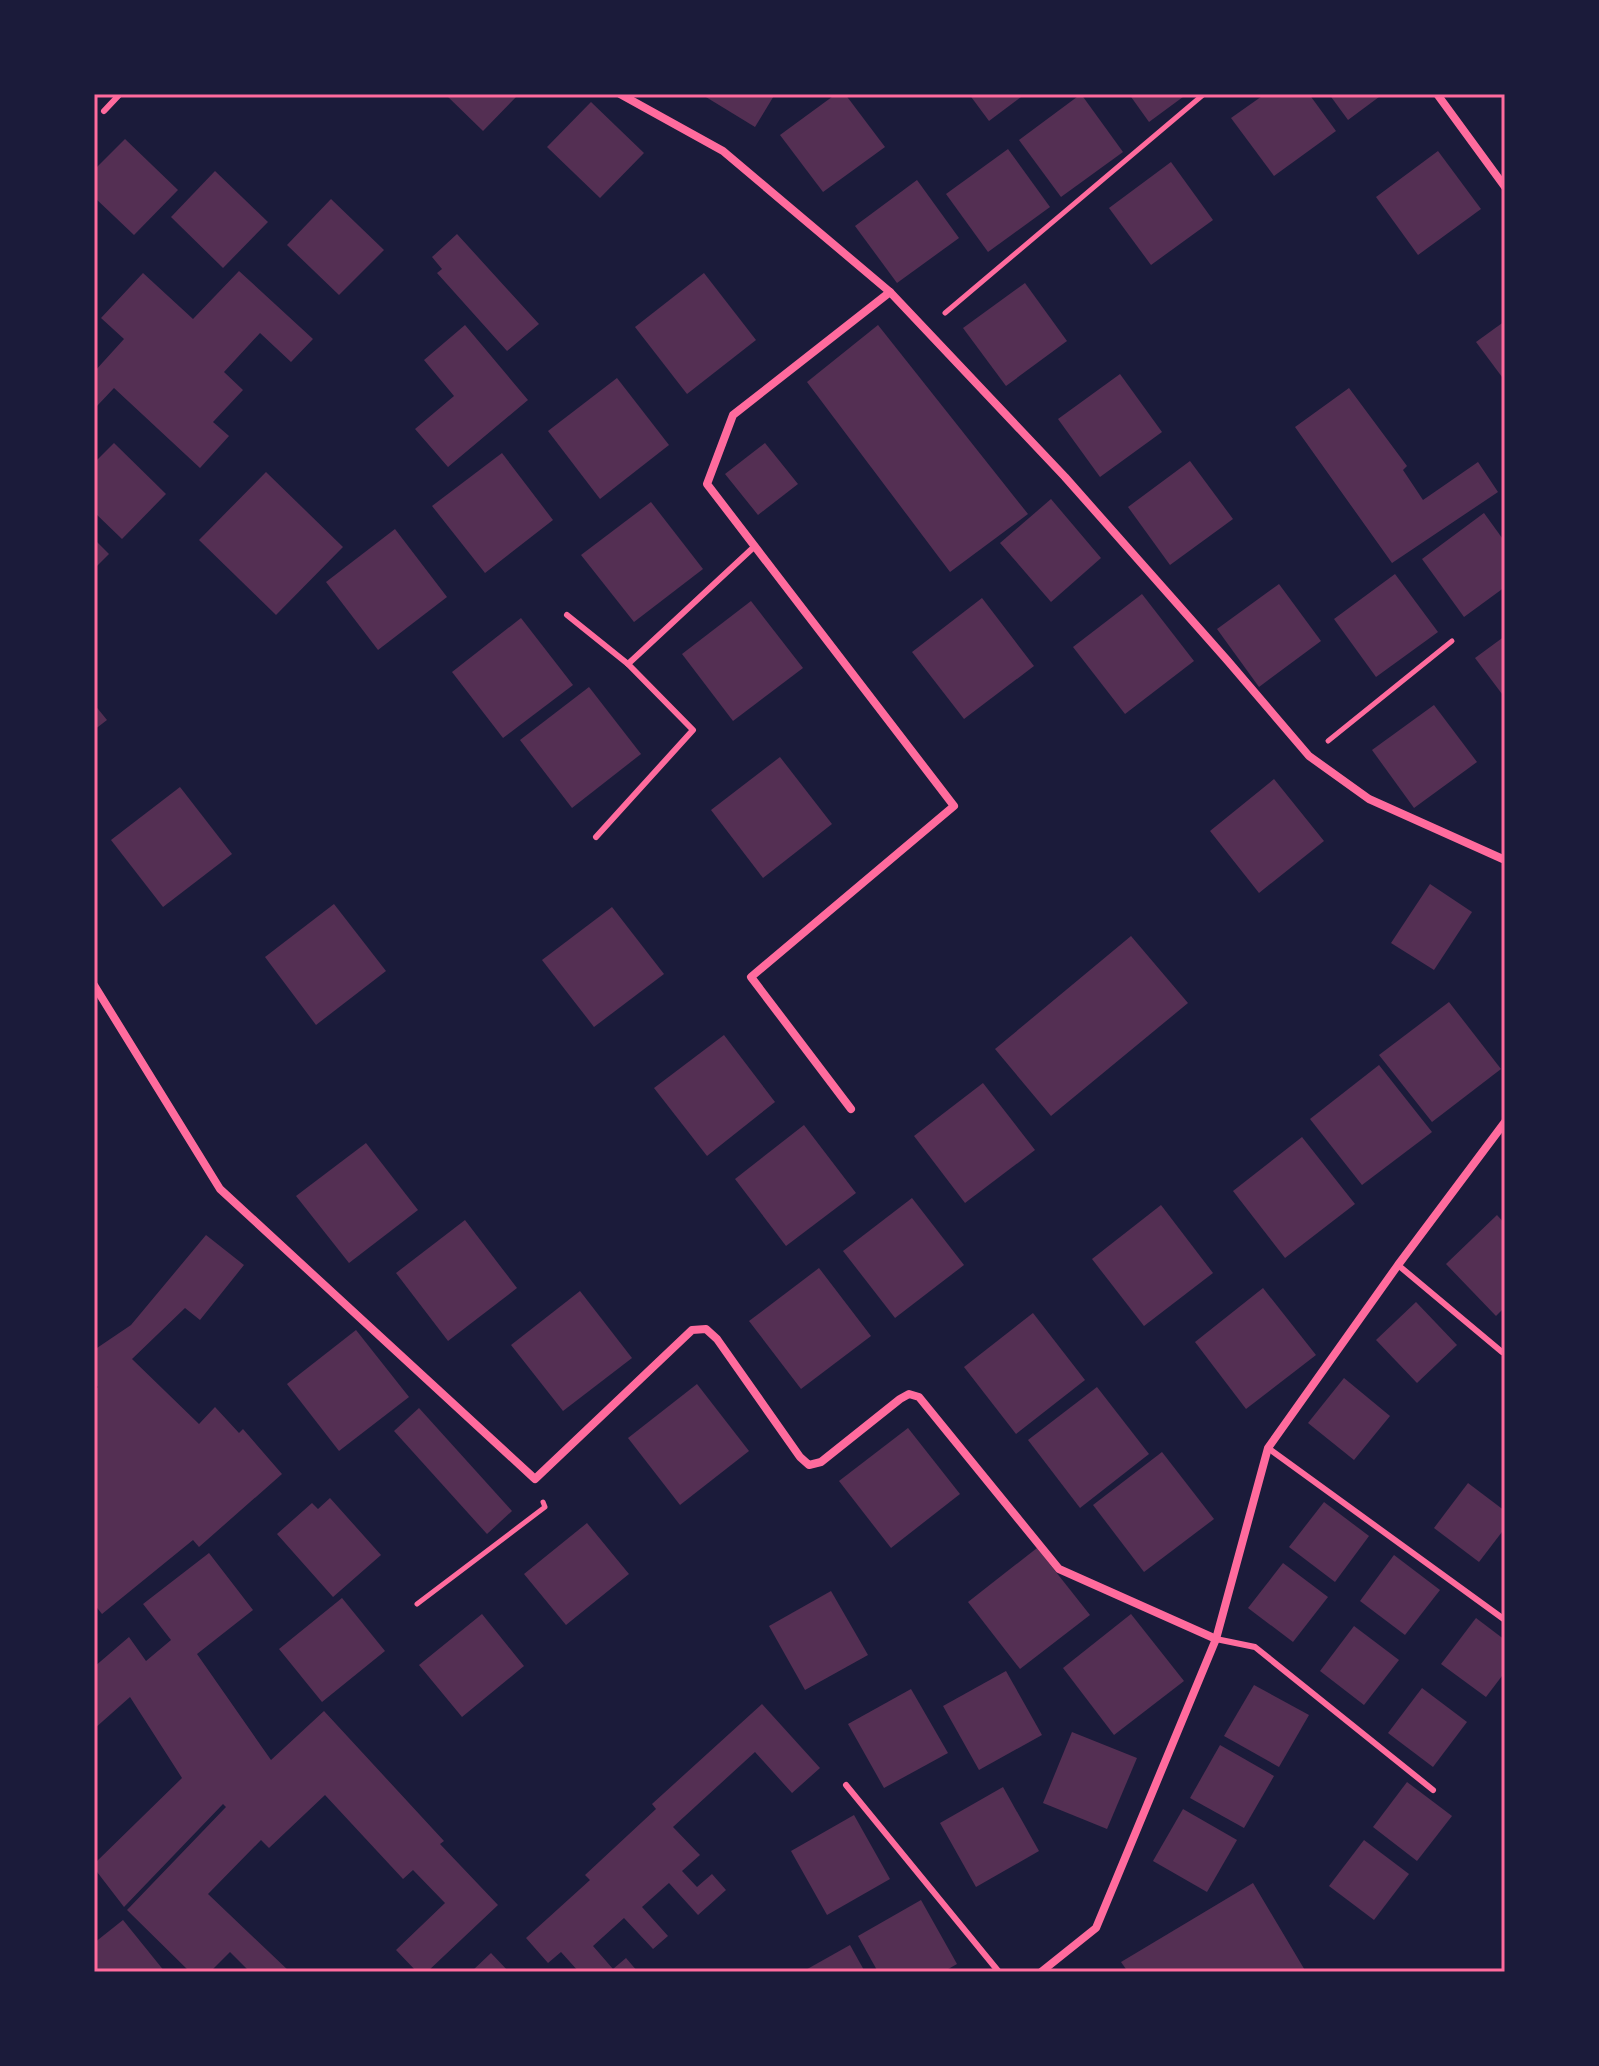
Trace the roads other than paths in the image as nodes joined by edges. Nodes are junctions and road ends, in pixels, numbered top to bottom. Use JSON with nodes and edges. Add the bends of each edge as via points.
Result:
{"nodes":[{"id":1,"x":120,"y":94,"type":"edge"},
{"id":2,"x":620,"y":94,"type":"edge"},
{"id":3,"x":1437,"y":94,"type":"edge"},
{"id":4,"x":104,"y":111,"type":"dead end"},
{"id":5,"x":1505,"y":187,"type":"edge"},
{"id":6,"x":890,"y":292,"type":"junction"},
{"id":7,"x":755,"y":546,"type":"junction"},
{"id":8,"x":567,"y":615,"type":"dead end"},
{"id":9,"x":628,"y":664,"type":"junction"},
{"id":10,"x":596,"y":837,"type":"dead end"},
{"id":11,"x":1505,"y":860,"type":"edge"},
{"id":12,"x":94,"y":985,"type":"edge"},
{"id":13,"x":851,"y":1109,"type":"dead end"},
{"id":14,"x":1505,"y":1122,"type":"edge"},
{"id":15,"x":1398,"y":1265,"type":"junction"},
{"id":16,"x":1502,"y":1352,"type":"dead end"},
{"id":17,"x":1268,"y":1448,"type":"junction"},
{"id":18,"x":1505,"y":1620,"type":"edge"},
{"id":19,"x":1216,"y":1639,"type":"junction"},
{"id":20,"x":846,"y":1785,"type":"dead end"},
{"id":21,"x":1433,"y":1790,"type":"dead end"},
{"id":22,"x":999,"y":1972,"type":"edge"},
{"id":23,"x":1041,"y":1972,"type":"edge"}],
"edges":[{"from":1,"to":4,"type":"lane"},
{"from":2,"to":6,"type":"street","via":[[723,151]]},
{"from":3,"to":5,"type":"street"},
{"from":6,"to":7,"type":"street","via":[[733,415],[707,484]]},
{"from":6,"to":11,"type":"street","via":[[1065,477],[1309,756],[1369,799]]},
{"from":7,"to":9,"type":"lane"},
{"from":7,"to":13,"type":"street","via":[[954,806],[751,977]]},
{"from":8,"to":9,"type":"lane"},
{"from":9,"to":10,"type":"lane","via":[[693,730]]},
{"from":12,"to":19,"type":"street","via":[[220,1189],[535,1479],[692,1330],[706,1329],[809,1465],[821,1462],[900,1399],[909,1394],[919,1397],[1059,1569]]},
{"from":14,"to":15,"type":"street"},
{"from":15,"to":16,"type":"lane"},
{"from":15,"to":17,"type":"street"},
{"from":17,"to":18,"type":"lane"},
{"from":17,"to":19,"type":"street"},
{"from":19,"to":21,"type":"lane","via":[[1255,1647]]},
{"from":19,"to":23,"type":"street","via":[[1096,1928]]},
{"from":20,"to":22,"type":"lane"}]}
